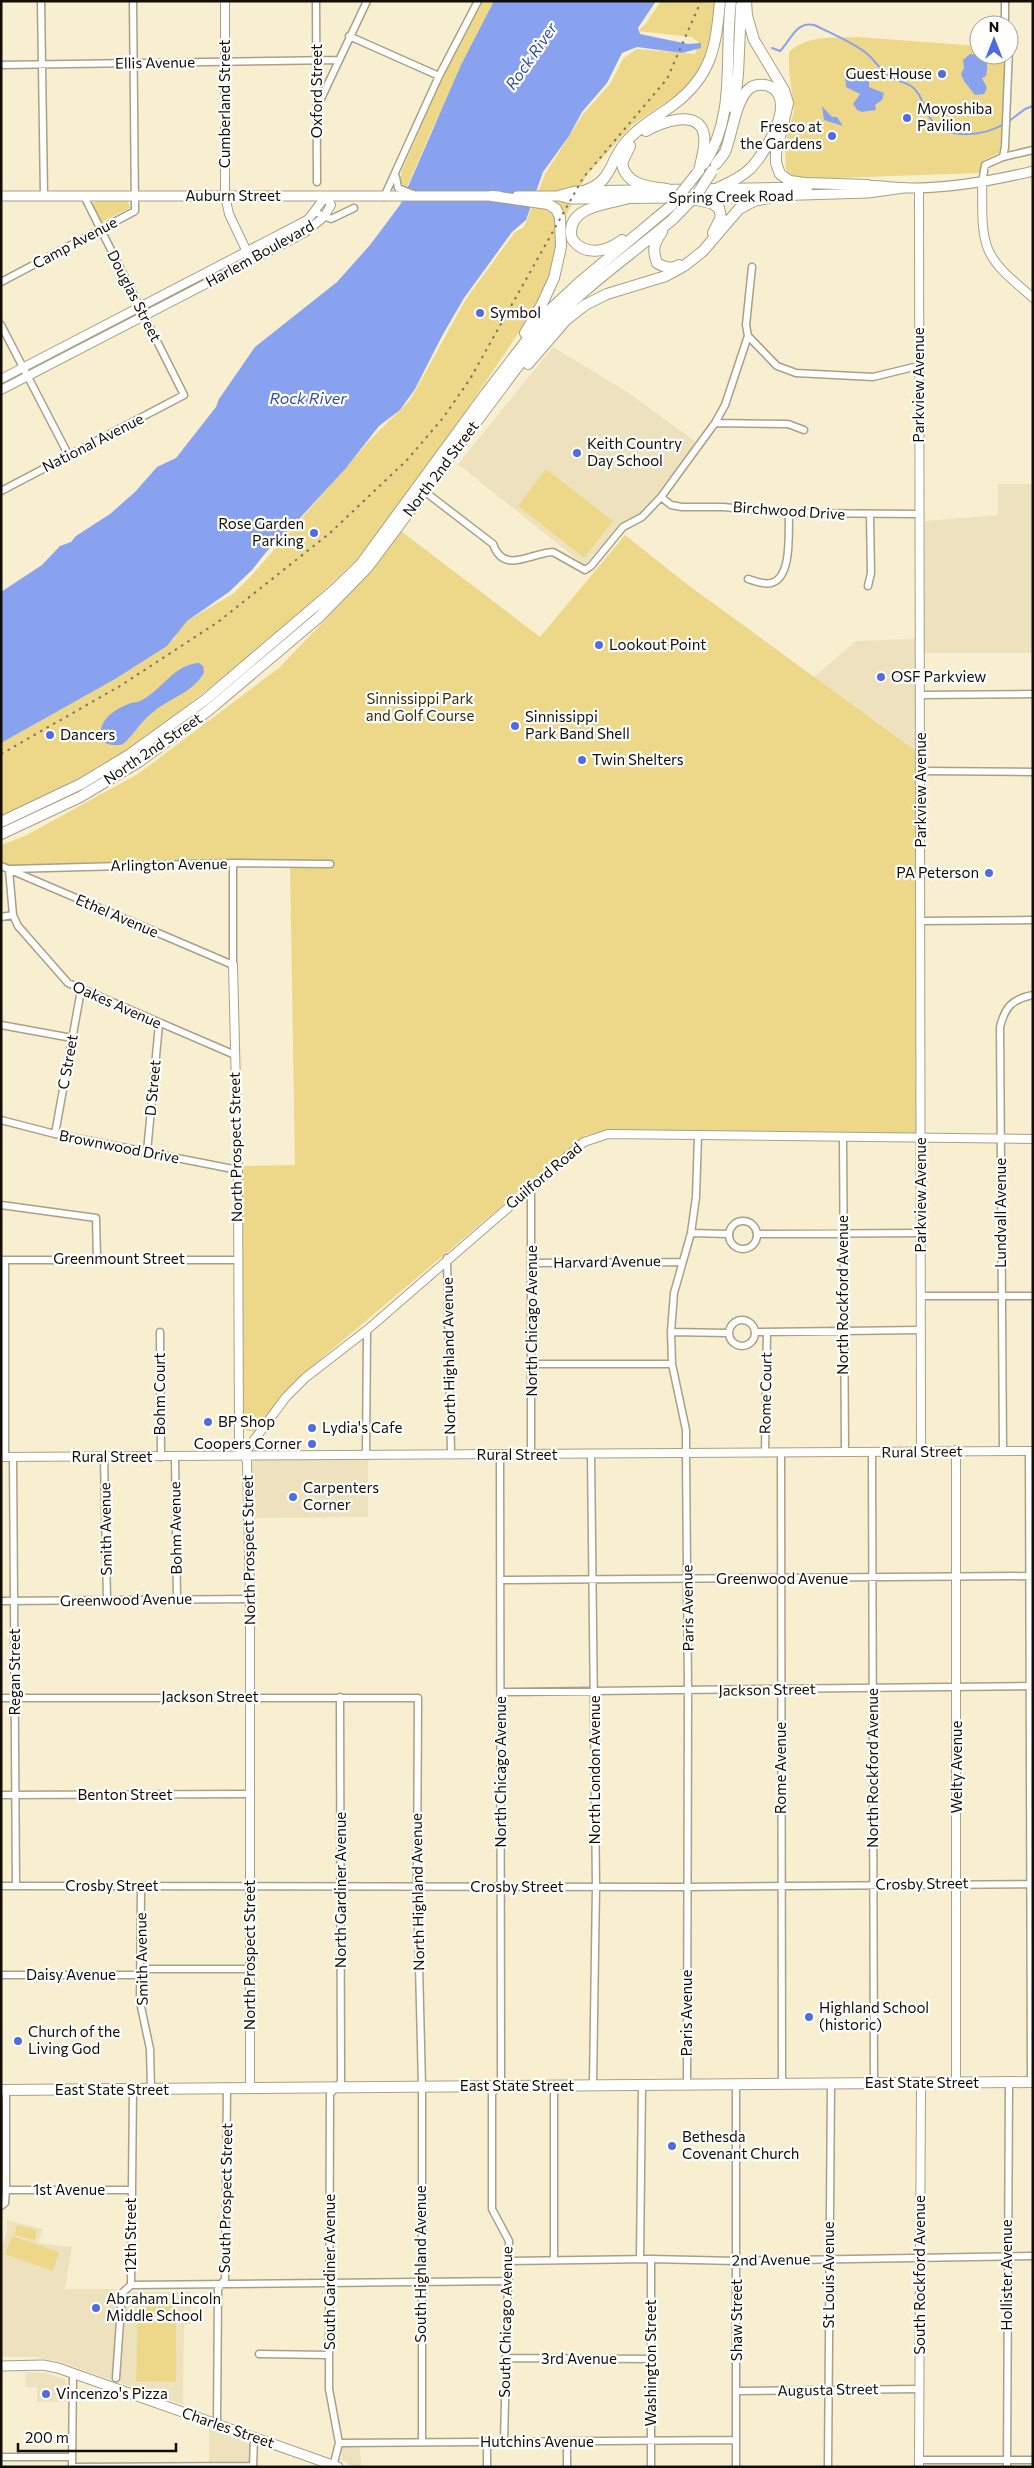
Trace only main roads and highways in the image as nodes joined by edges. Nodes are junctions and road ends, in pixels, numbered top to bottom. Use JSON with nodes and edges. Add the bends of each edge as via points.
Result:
{"nodes":[{"id":1,"x":720,"y":1,"type":"edge"},
{"id":2,"x":731,"y":1,"type":"edge"},
{"id":3,"x":741,"y":1,"type":"edge"},
{"id":4,"x":746,"y":1,"type":"edge"},
{"id":5,"x":714,"y":168,"type":"junction"},
{"id":6,"x":1033,"y":170,"type":"edge"},
{"id":7,"x":698,"y":172,"type":"junction"},
{"id":8,"x":868,"y":185,"type":"junction"},
{"id":9,"x":718,"y":188,"type":"junction"},
{"id":10,"x":904,"y":188,"type":"junction"},
{"id":11,"x":667,"y":189,"type":"junction"},
{"id":12,"x":584,"y":191,"type":"junction"},
{"id":13,"x":1,"y":196,"type":"edge"},
{"id":14,"x":465,"y":196,"type":"joint"},
{"id":15,"x":492,"y":196,"type":"junction"},
{"id":16,"x":559,"y":196,"type":"junction"},
{"id":17,"x":773,"y":197,"type":"junction"},
{"id":18,"x":687,"y":198,"type":"junction"},
{"id":19,"x":626,"y":199,"type":"junction"},
{"id":20,"x":654,"y":220,"type":"junction"},
{"id":21,"x":670,"y":222,"type":"junction"},
{"id":22,"x":500,"y":374,"type":"junction"},
{"id":23,"x":434,"y":478,"type":"junction"},
{"id":24,"x":1,"y":822,"type":"edge"},
{"id":25,"x":1,"y":834,"type":"edge"},
{"id":26,"x":1032,"y":2082,"type":"edge"},
{"id":27,"x":3,"y":2090,"type":"edge"},
{"id":28,"x":1,"y":2366,"type":"edge"},
{"id":29,"x":335,"y":2466,"type":"edge"}],
"edges":[{"from":1,"to":12,"type":"main road","via":[[717,38],[702,76],[691,90],[635,133],[598,186]]},
{"from":2,"to":7,"type":"main road","name":"North 2nd Street","via":[[726,101],[714,142]]},
{"from":3,"to":5,"type":"main road","name":"North 2nd Street","via":[[735,104]]},
{"from":4,"to":8,"type":"main road","via":[[754,40],[784,90],[788,104],[776,153],[780,174],[790,181],[805,183]]},
{"from":5,"to":9,"type":"main road","via":[[725,153],[743,96],[759,84],[775,90],[781,98],[782,109],[764,152],[750,169]]},
{"from":5,"to":21,"type":"main road","name":"North 2nd Street","bridge":true,"via":[[698,193]]},
{"from":6,"to":10,"type":"main road","name":"Spring Creek Road","via":[[982,183]]},
{"from":7,"to":11,"type":"main road","via":[[704,136],[699,125],[693,121],[677,120],[650,129],[629,146],[622,163],[623,170],[636,183]]},
{"from":7,"to":20,"type":"main road","name":"North 2nd Street","bridge":true,"via":[[671,206]]},
{"from":8,"to":9,"type":"main road","name":"Spring Creek Road"},
{"from":8,"to":10,"type":"main road","name":"Spring Creek Road"},
{"from":9,"to":11,"type":"main road","name":"Spring Creek Road"},
{"from":10,"to":17,"type":"main road","name":"Spring Creek Road","via":[[868,194]]},
{"from":11,"to":12,"type":"main road","name":"Spring Creek Road"},
{"from":12,"to":16,"type":"main road","name":"Spring Creek Road"},
{"from":13,"to":14,"type":"main road","name":"Auburn Street"},
{"from":14,"to":15,"type":"main road","name":"Spring Creek Road"},
{"from":15,"to":16,"type":"main road","name":"Spring Creek Road"},
{"from":15,"to":22,"type":"main road","via":[[548,204],[560,217],[562,247],[554,278],[542,304]]},
{"from":16,"to":19,"type":"main road","name":"Spring Creek Road"},
{"from":17,"to":18,"type":"main road","name":"Spring Creek Road"},
{"from":17,"to":23,"type":"main road","via":[[754,201],[739,209],[703,251],[684,266],[666,276],[607,294],[566,320]]},
{"from":18,"to":19,"type":"main road","name":"Spring Creek Road"},
{"from":18,"to":21,"type":"main road","via":[[719,208],[718,228],[676,267],[666,268],[654,257],[655,241]]},
{"from":19,"to":20,"type":"main road","via":[[578,214],[570,233],[575,243],[596,252]]},
{"from":20,"to":22,"type":"main road","name":"North 2nd Street","via":[[564,296]]},
{"from":21,"to":23,"type":"main road","name":"North 2nd Street","via":[[562,311]]},
{"from":22,"to":24,"type":"main road","name":"North 2nd Street","via":[[361,564],[333,591],[205,700],[129,755],[81,784]]},
{"from":23,"to":25,"type":"main road","name":"North 2nd Street","via":[[367,568],[318,618],[209,710],[106,782]]},
{"from":26,"to":27,"type":"main road","name":"East State Street"},
{"from":28,"to":29,"type":"main road","name":"Charles Street","via":[[43,2366],[73,2374]]}]}
